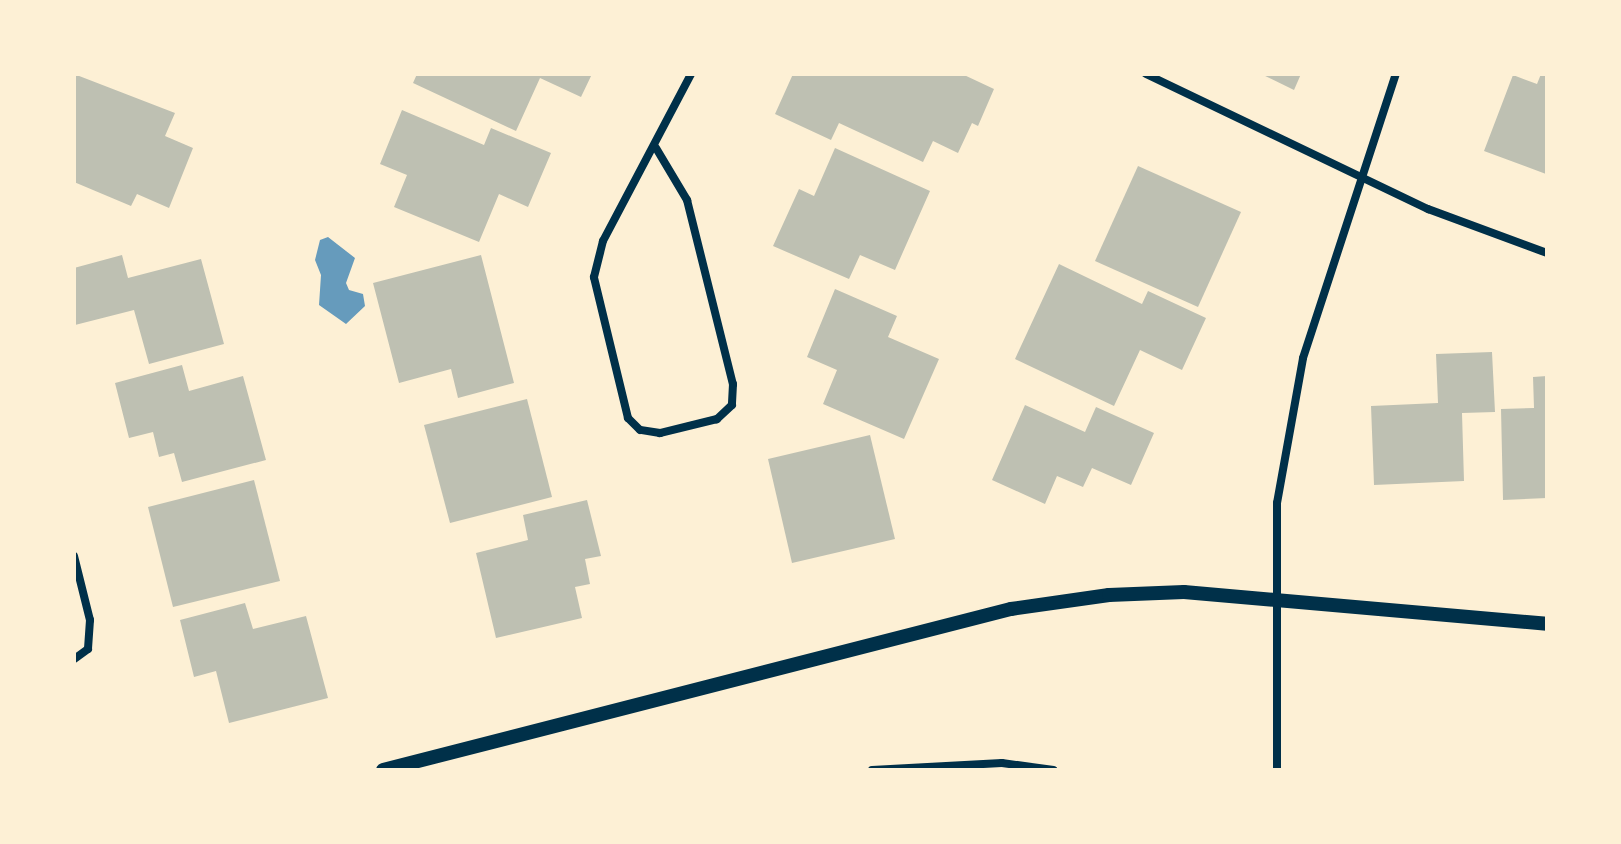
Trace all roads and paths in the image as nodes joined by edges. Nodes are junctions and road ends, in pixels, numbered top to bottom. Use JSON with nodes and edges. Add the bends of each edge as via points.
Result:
{"nodes":[{"id":1,"x":691,"y":74,"type":"edge"},
{"id":2,"x":1146,"y":74,"type":"edge"},
{"id":3,"x":1396,"y":74,"type":"edge"},
{"id":4,"x":656,"y":148,"type":"junction"},
{"id":5,"x":1361,"y":177,"type":"junction"},
{"id":6,"x":1547,"y":253,"type":"edge"},
{"id":7,"x":74,"y":556,"type":"edge"},
{"id":8,"x":1274,"y":603,"type":"junction"},
{"id":9,"x":1547,"y":624,"type":"edge"},
{"id":10,"x":74,"y":659,"type":"edge"},
{"id":11,"x":383,"y":770,"type":"edge"},
{"id":12,"x":872,"y":770,"type":"edge"},
{"id":13,"x":1054,"y":770,"type":"edge"},
{"id":14,"x":1277,"y":770,"type":"edge"}],
"edges":[{"from":1,"to":4,"type":"street"},
{"from":2,"to":5,"type":"street"},
{"from":3,"to":5,"type":"street"},
{"from":4,"to":4,"type":"street","via":[[687,200],[733,384],[732,405],[717,419],[660,433],[640,430],[628,418],[594,277],[603,241]]},
{"from":5,"to":6,"type":"street","via":[[1428,209]]},
{"from":5,"to":8,"type":"street","via":[[1303,358],[1277,503]]},
{"from":7,"to":10,"type":"street","via":[[90,620],[88,649]]},
{"from":8,"to":9,"type":"street"},
{"from":8,"to":11,"type":"street","via":[[1184,592],[1109,595],[1011,609]]},
{"from":8,"to":14,"type":"street","via":[[1280,697]]},
{"from":12,"to":13,"type":"street","via":[[1002,763]]}]}
